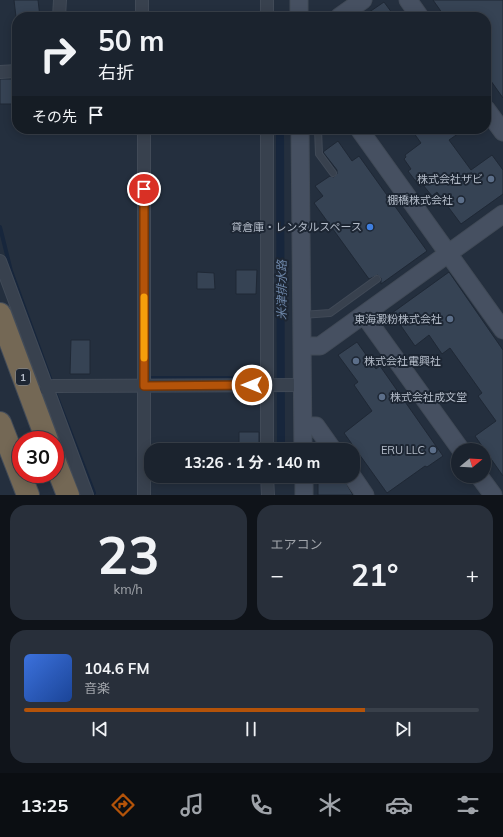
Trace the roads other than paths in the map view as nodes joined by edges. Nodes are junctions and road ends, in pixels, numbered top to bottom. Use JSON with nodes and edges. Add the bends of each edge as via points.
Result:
{"nodes":[{"id":1,"x":60,"y":0,"type":"edge"},
{"id":2,"x":142,"y":0,"type":"edge"},
{"id":3,"x":267,"y":0,"type":"edge"},
{"id":4,"x":300,"y":0,"type":"edge"},
{"id":5,"x":363,"y":0,"type":"edge"},
{"id":6,"x":408,"y":0,"type":"edge"},
{"id":7,"x":59,"y":12,"type":"edge"},
{"id":8,"x":142,"y":12,"type":"edge"},
{"id":9,"x":267,"y":12,"type":"edge"},
{"id":10,"x":300,"y":12,"type":"edge"},
{"id":11,"x":346,"y":12,"type":"edge"},
{"id":12,"x":416,"y":12,"type":"edge"},
{"id":13,"x":12,"y":71,"type":"edge"},
{"id":14,"x":0,"y":72,"type":"edge"},
{"id":15,"x":491,"y":116,"type":"edge"},
{"id":16,"x":503,"y":132,"type":"edge"},
{"id":17,"x":144,"y":134,"type":"edge"},
{"id":18,"x":267,"y":134,"type":"edge"},
{"id":19,"x":300,"y":134,"type":"edge"},
{"id":20,"x":318,"y":134,"type":"edge"},
{"id":21,"x":363,"y":134,"type":"edge"},
{"id":22,"x":333,"y":174,"type":"dead end"},
{"id":23,"x":503,"y":214,"type":"edge"},
{"id":24,"x":448,"y":254,"type":"junction"},
{"id":25,"x":0,"y":261,"type":"edge"},
{"id":26,"x":377,"y":279,"type":"dead end"},
{"id":27,"x":0,"y":314,"type":"edge"},
{"id":28,"x":302,"y":315,"type":"junction"},
{"id":29,"x":364,"y":315,"type":"junction"},
{"id":30,"x":503,"y":330,"type":"edge"},
{"id":31,"x":302,"y":346,"type":"junction"},
{"id":32,"x":270,"y":385,"type":"junction"},
{"id":33,"x":296,"y":385,"type":"junction"},
{"id":34,"x":144,"y":386,"type":"junction"},
{"id":35,"x":46,"y":389,"type":"junction"},
{"id":36,"x":0,"y":423,"type":"edge"},
{"id":37,"x":303,"y":426,"type":"junction"},
{"id":38,"x":44,"y":431,"type":"edge"},
{"id":39,"x":267,"y":443,"type":"edge"},
{"id":40,"x":303,"y":443,"type":"edge"},
{"id":41,"x":328,"y":443,"type":"edge"},
{"id":42,"x":456,"y":443,"type":"edge"},
{"id":43,"x":56,"y":483,"type":"edge"},
{"id":44,"x":63,"y":483,"type":"edge"},
{"id":45,"x":268,"y":483,"type":"edge"},
{"id":46,"x":304,"y":483,"type":"edge"},
{"id":47,"x":357,"y":483,"type":"edge"},
{"id":48,"x":485,"y":483,"type":"edge"},
{"id":49,"x":28,"y":495,"type":"edge"},
{"id":50,"x":59,"y":495,"type":"edge"},
{"id":51,"x":68,"y":495,"type":"edge"},
{"id":52,"x":87,"y":495,"type":"edge"},
{"id":53,"x":144,"y":495,"type":"edge"},
{"id":54,"x":268,"y":495,"type":"edge"},
{"id":55,"x":304,"y":495,"type":"edge"},
{"id":56,"x":366,"y":495,"type":"edge"},
{"id":57,"x":493,"y":495,"type":"edge"}],
"edges":[{"from":1,"to":7,"type":"street"},
{"from":2,"to":8,"type":"street"},
{"from":3,"to":9,"type":"street"},
{"from":4,"to":10,"type":"street"},
{"from":5,"to":11,"type":"street"},
{"from":6,"to":12,"type":"street"},
{"from":13,"to":14,"type":"street"},
{"from":15,"to":16,"type":"street"},
{"from":17,"to":34,"type":"street"},
{"from":18,"to":32,"type":"street"},
{"from":19,"to":28,"type":"street"},
{"from":20,"to":22,"type":"lane","via":[[319,154]]},
{"from":21,"to":24,"type":"street"},
{"from":23,"to":24,"type":"street"},
{"from":24,"to":29,"type":"street"},
{"from":24,"to":30,"type":"street"},
{"from":25,"to":35,"type":"street"},
{"from":26,"to":28,"type":"lane","via":[[330,312]]},
{"from":27,"to":38,"type":"highway","number":"1"},
{"from":28,"to":31,"type":"street"},
{"from":29,"to":31,"type":"street","via":[[320,346]]},
{"from":29,"to":42,"type":"street"},
{"from":31,"to":33,"type":"street"},
{"from":32,"to":33,"type":"street"},
{"from":32,"to":34,"type":"street"},
{"from":32,"to":39,"type":"street"},
{"from":33,"to":37,"type":"street"},
{"from":34,"to":35,"type":"street","via":[[53,386]]},
{"from":34,"to":53,"type":"street"},
{"from":35,"to":52,"type":"street"},
{"from":36,"to":49,"type":"highway"},
{"from":37,"to":40,"type":"street"},
{"from":37,"to":41,"type":"street","via":[[316,426]]},
{"from":43,"to":50,"type":"highway"},
{"from":44,"to":51,"type":"highway"},
{"from":45,"to":54,"type":"street"},
{"from":46,"to":55,"type":"street"},
{"from":47,"to":56,"type":"street"},
{"from":48,"to":57,"type":"street"}]}
